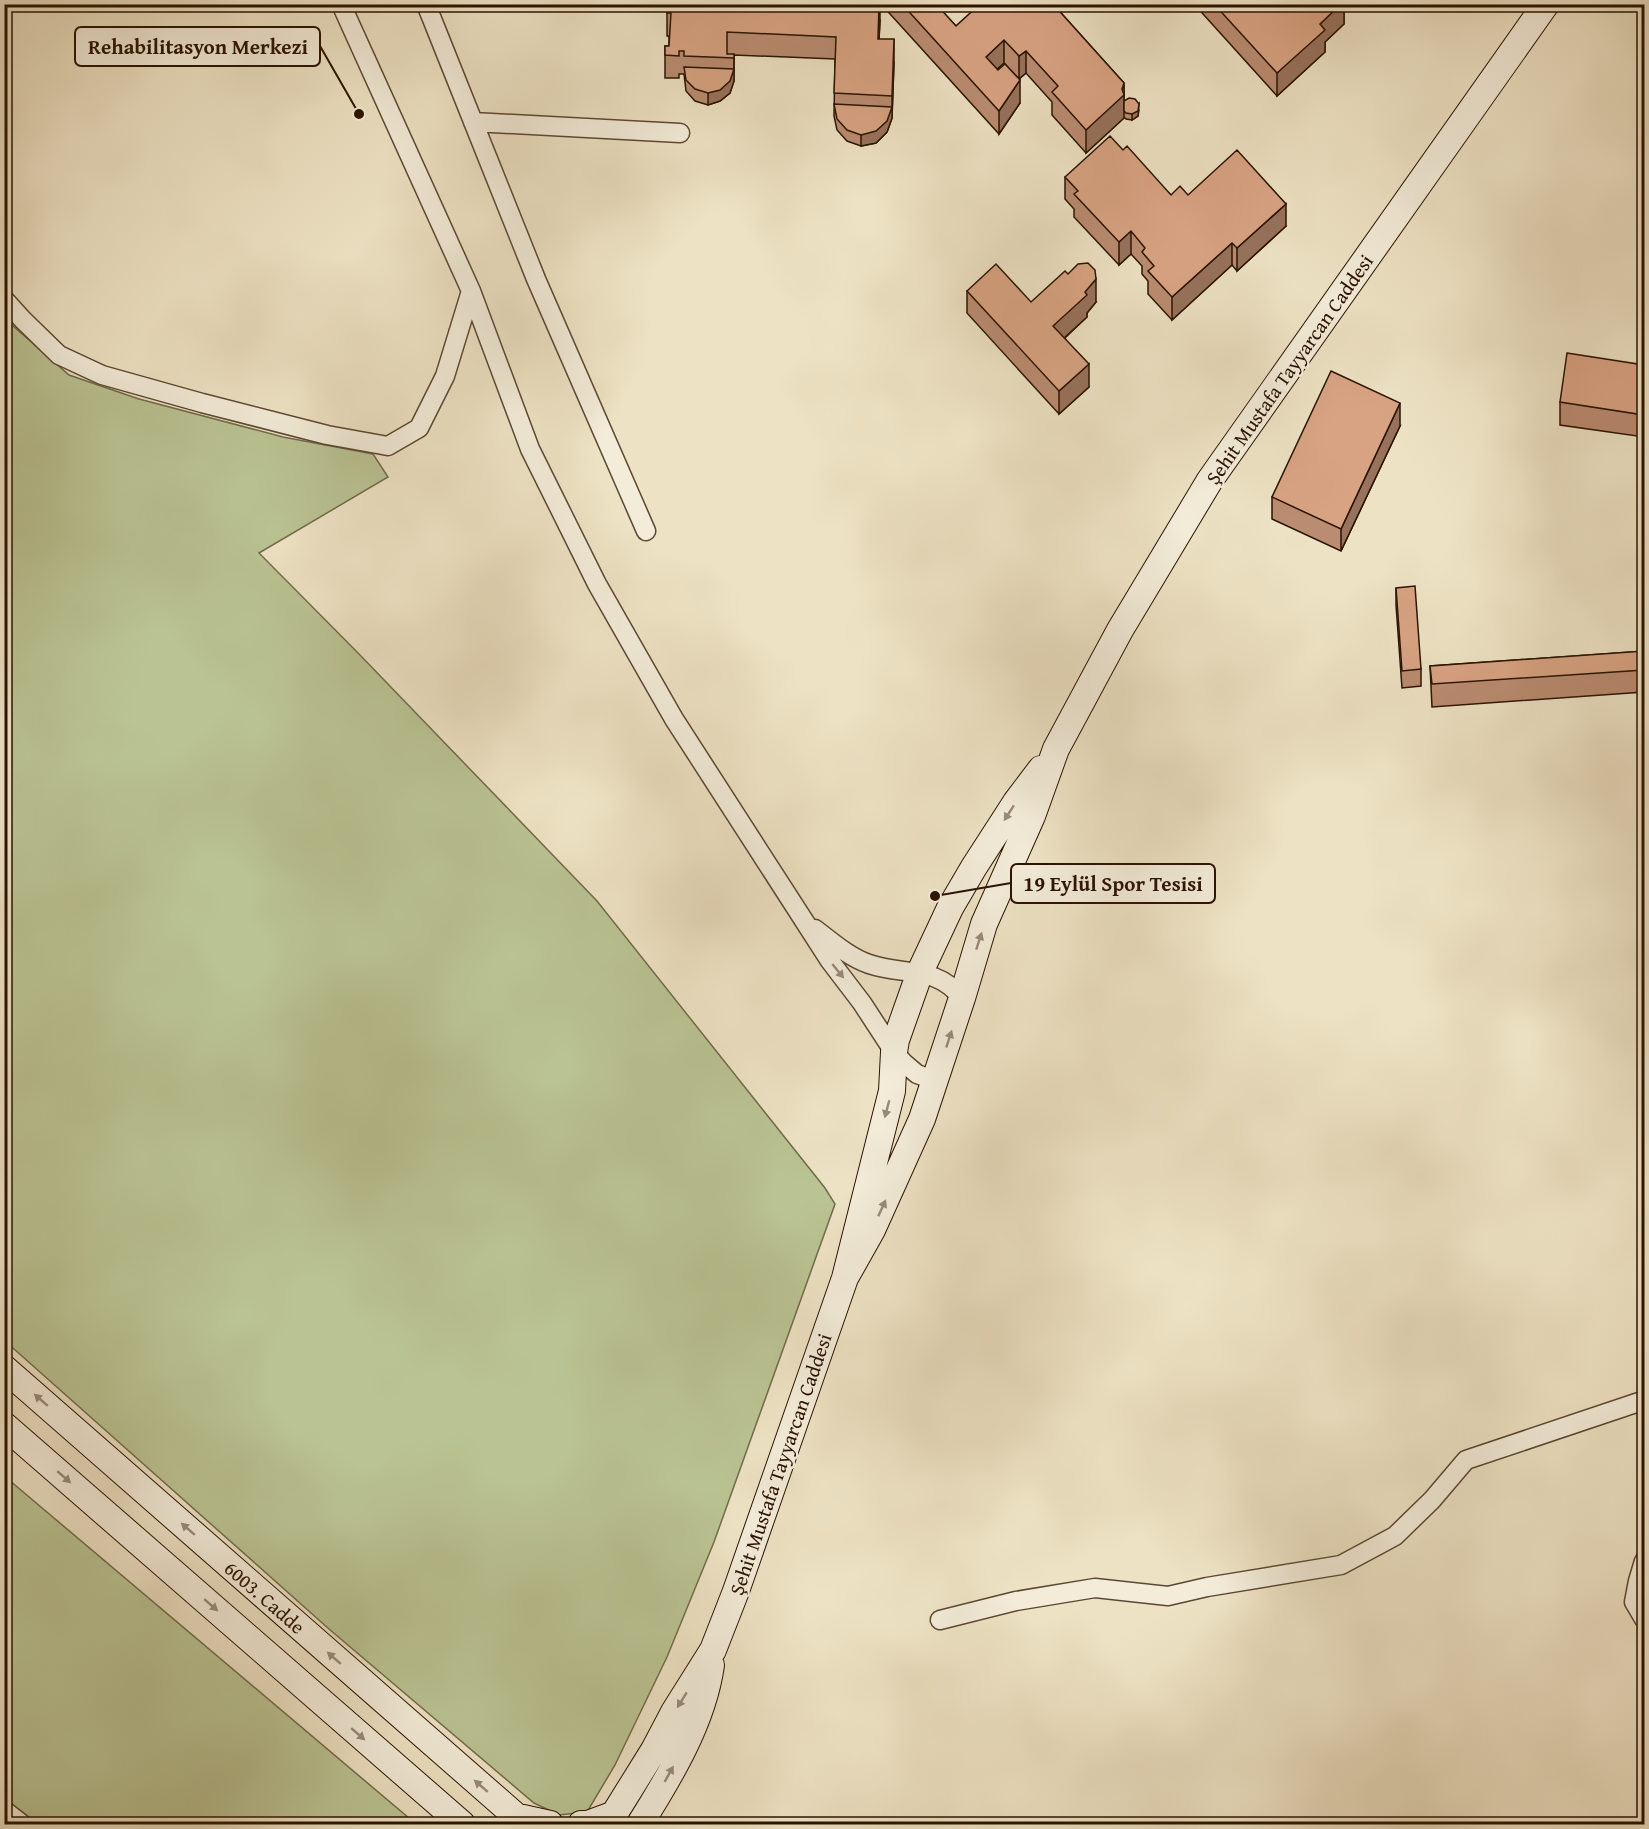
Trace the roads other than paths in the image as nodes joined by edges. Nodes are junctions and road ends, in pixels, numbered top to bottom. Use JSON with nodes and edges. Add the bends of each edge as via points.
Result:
{"nodes":[{"id":1,"x":341,"y":4,"type":"edge"},
{"id":2,"x":426,"y":4,"type":"edge"},
{"id":3,"x":1546,"y":4,"type":"edge"},
{"id":4,"x":473,"y":122,"type":"junction"},
{"id":5,"x":680,"y":133,"type":"dead end"},
{"id":6,"x":471,"y":291,"type":"junction"},
{"id":7,"x":4,"y":299,"type":"edge"},
{"id":8,"x":646,"y":531,"type":"dead end"},
{"id":9,"x":1056,"y":749,"type":"junction"},
{"id":10,"x":806,"y":923,"type":"junction"},
{"id":11,"x":920,"y":972,"type":"junction"},
{"id":12,"x":962,"y":998,"type":"junction"},
{"id":13,"x":894,"y":1052,"type":"junction"},
{"id":14,"x":936,"y":1081,"type":"junction"},
{"id":15,"x":845,"y":1278,"type":"junction"},
{"id":16,"x":4,"y":1368,"type":"edge"},
{"id":17,"x":1644,"y":1406,"type":"edge"},
{"id":18,"x":4,"y":1425,"type":"edge"},
{"id":19,"x":1644,"y":1561,"type":"edge"},
{"id":20,"x":1644,"y":1619,"type":"edge"},
{"id":21,"x":940,"y":1620,"type":"dead end"},
{"id":22,"x":713,"y":1650,"type":"junction"},
{"id":23,"x":4,"y":1810,"type":"edge"},
{"id":24,"x":611,"y":1819,"type":"edge"},
{"id":25,"x":520,"y":1820,"type":"edge"},
{"id":26,"x":22,"y":1824,"type":"edge"},
{"id":27,"x":462,"y":1824,"type":"edge"},
{"id":28,"x":550,"y":1824,"type":"edge"},
{"id":29,"x":581,"y":1824,"type":"edge"},
{"id":30,"x":640,"y":1824,"type":"edge"}],
"edges":[{"from":1,"to":6,"type":"street"},
{"from":2,"to":4,"type":"street"},
{"from":3,"to":9,"type":"main road","name":"Şehit Mustafa Tayyarcan Caddesi","via":[[1210,480],[1120,630]]},
{"from":4,"to":5,"type":"street"},
{"from":4,"to":8,"type":"street","via":[[536,279]]},
{"from":6,"to":7,"type":"street","via":[[445,376],[419,428],[388,446],[327,435],[102,375],[59,356]]},
{"from":6,"to":10,"type":"street","via":[[530,449],[597,584],[674,718]]},
{"from":9,"to":11,"type":"main road","name":"Şehit Mustafa Tayyarcan Caddesi","one_way":true,"via":[[974,867]]},
{"from":12,"to":9,"type":"main road","name":"Şehit Mustafa Tayyarcan Caddesi","one_way":true,"via":[[984,924],[1032,816]]},
{"from":10,"to":11,"type":"street","via":[[867,963]]},
{"from":10,"to":13,"type":"street","one_way":true},
{"from":11,"to":12,"type":"street","via":[[956,989]]},
{"from":11,"to":13,"type":"main road","name":"Şehit Mustafa Tayyarcan Caddesi"},
{"from":14,"to":12,"type":"main road","name":"Şehit Mustafa Tayyarcan Caddesi","one_way":true},
{"from":13,"to":14,"type":"street","via":[[917,1074]]},
{"from":13,"to":15,"type":"main road","name":"Şehit Mustafa Tayyarcan Caddesi","one_way":true,"via":[[892,1091]]},
{"from":15,"to":14,"type":"main road","name":"Şehit Mustafa Tayyarcan Caddesi","one_way":true,"via":[[872,1230]]},
{"from":15,"to":22,"type":"main road","name":"Şehit Mustafa Tayyarcan Caddesi"},
{"from":25,"to":16,"type":"main road","name":"6003. Cadde","one_way":true},
{"from":17,"to":21,"type":"street","via":[[1642,1401],[1466,1460],[1395,1536],[1341,1565],[1168,1596],[1095,1588],[1016,1601]]},
{"from":18,"to":27,"type":"main road","one_way":true},
{"from":19,"to":20,"type":"street","via":[[1634,1602]]},
{"from":22,"to":24,"type":"main road","name":"Şehit Mustafa Tayyarcan Caddesi","one_way":true},
{"from":30,"to":22,"type":"main road","name":"Şehit Mustafa Tayyarcan Caddesi","one_way":true,"via":[[692,1730],[709,1682]]},
{"from":23,"to":26,"type":"street"},
{"from":24,"to":29,"type":"main road"},
{"from":25,"to":28,"type":"main road"}]}
